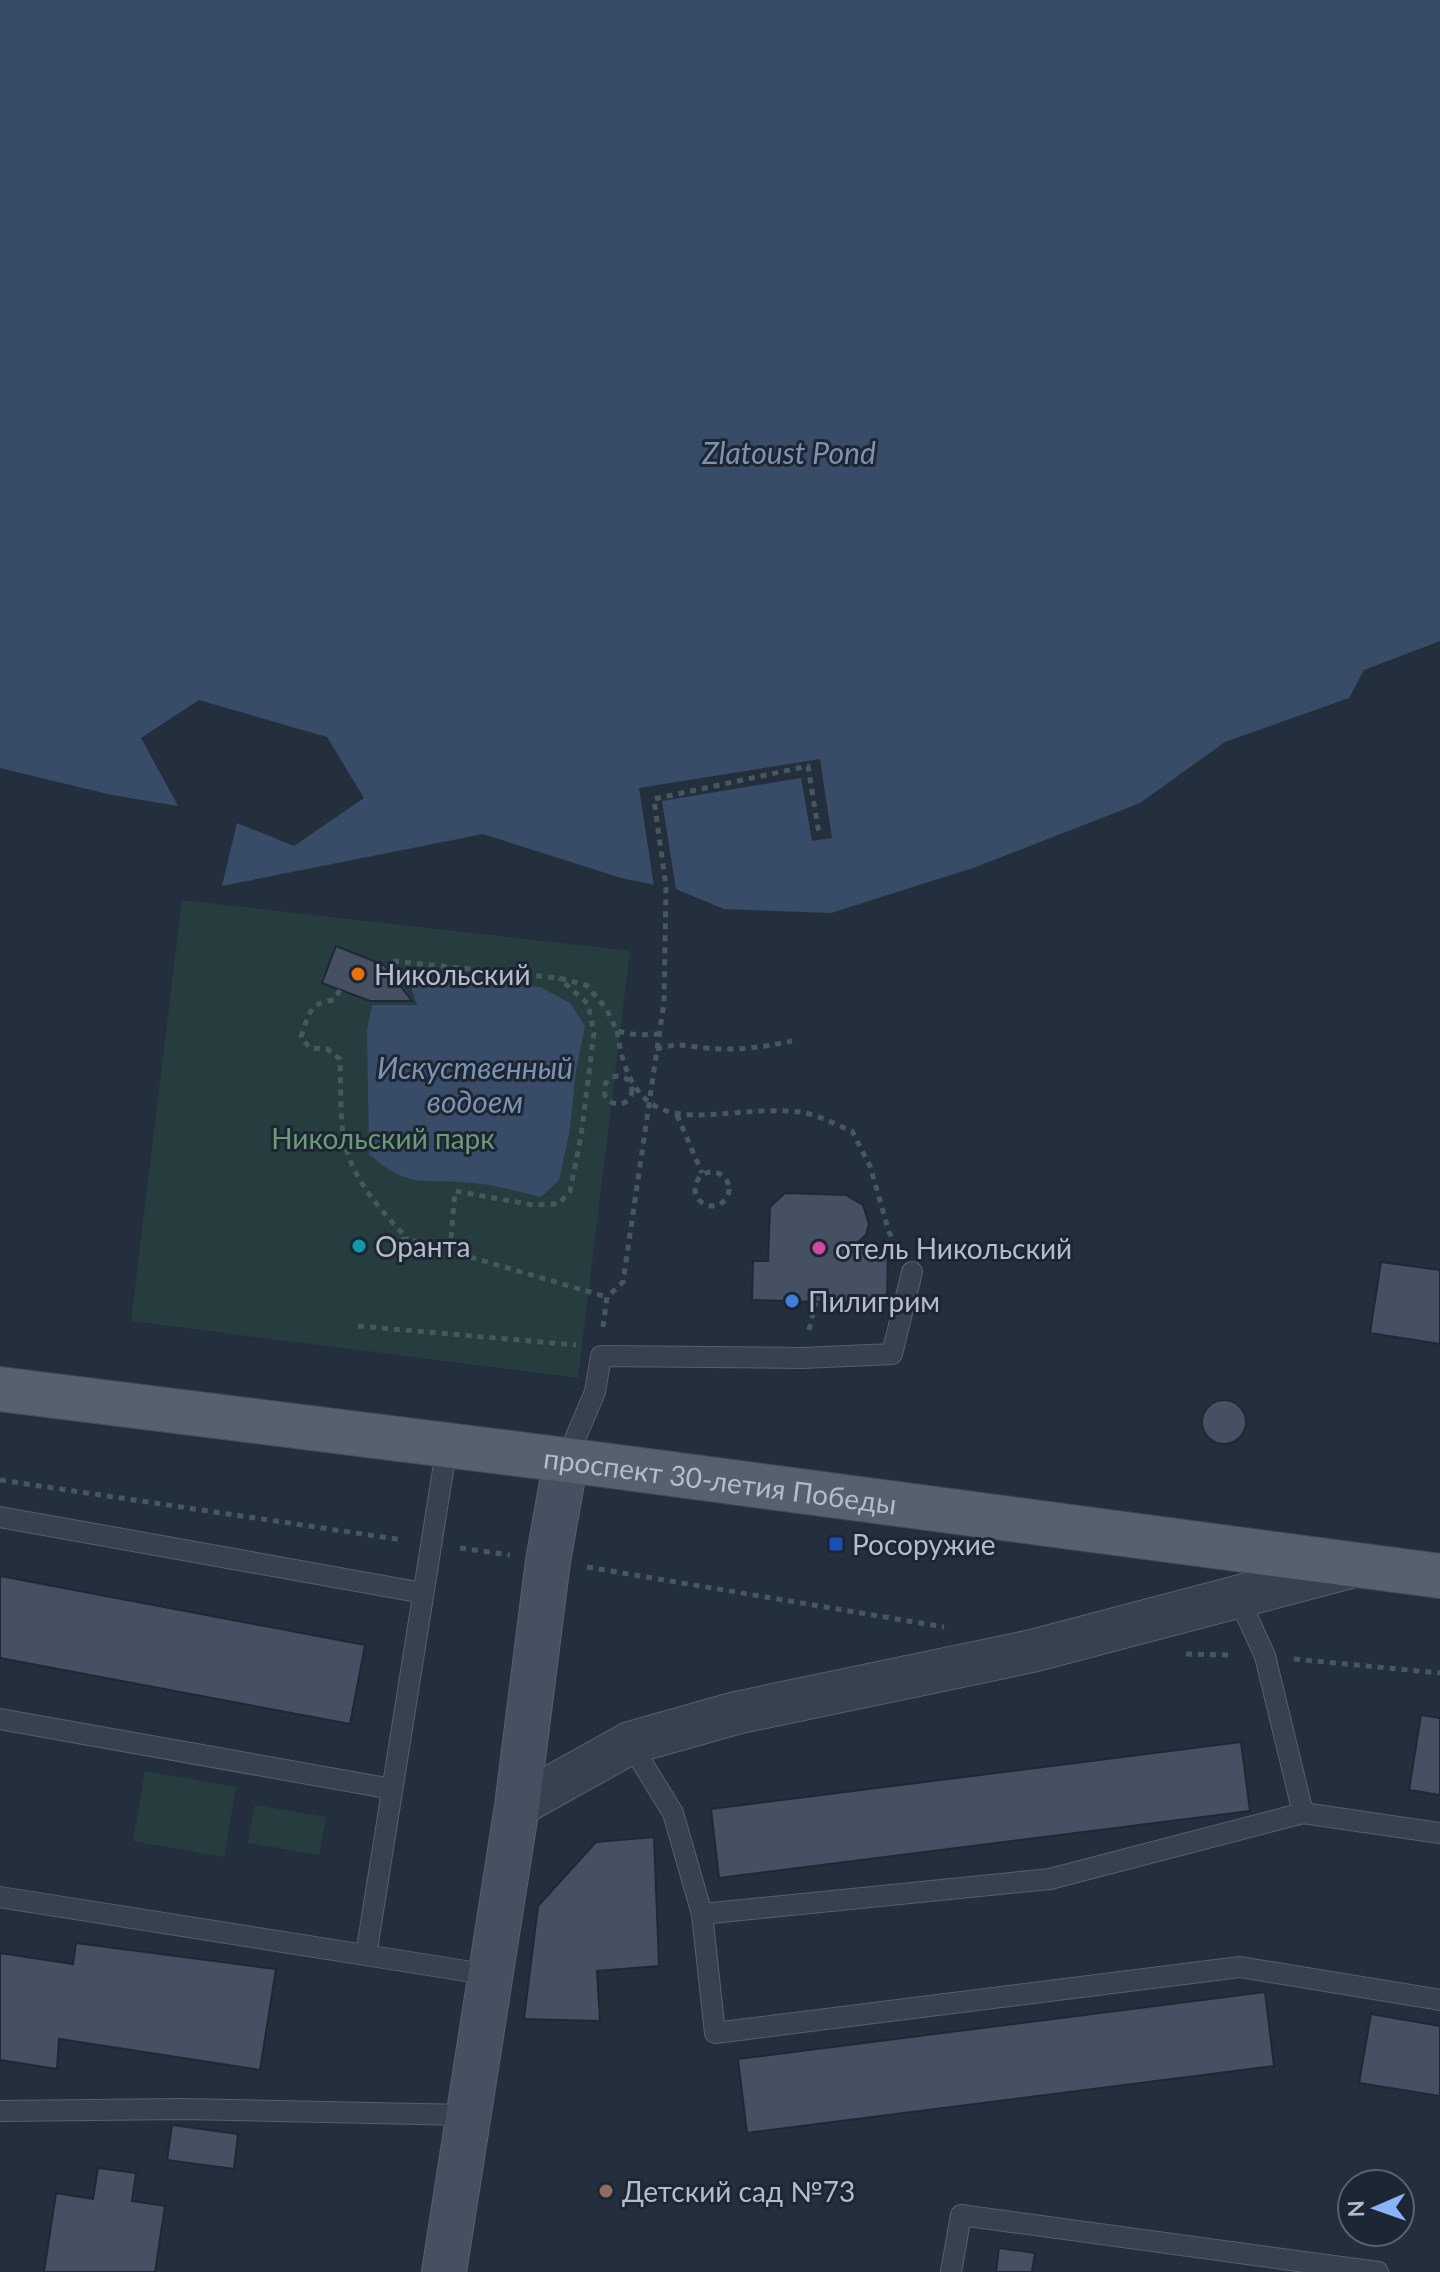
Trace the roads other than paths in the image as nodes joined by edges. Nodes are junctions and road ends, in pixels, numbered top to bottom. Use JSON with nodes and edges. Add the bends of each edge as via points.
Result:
{"nodes":[{"id":1,"x":912,"y":1272,"type":"road end"},
{"id":2,"x":0,"y":1389,"type":"edge"},
{"id":3,"x":447,"y":1445,"type":"junction"},
{"id":4,"x":566,"y":1460,"type":"junction"},
{"id":5,"x":0,"y":1517,"type":"edge"},
{"id":6,"x":1360,"y":1565,"type":"junction"},
{"id":7,"x":1440,"y":1576,"type":"edge"},
{"id":8,"x":423,"y":1593,"type":"junction"},
{"id":9,"x":1238,"y":1597,"type":"junction"},
{"id":10,"x":0,"y":1719,"type":"edge"},
{"id":11,"x":630,"y":1743,"type":"junction"},
{"id":12,"x":392,"y":1789,"type":"junction"},
{"id":13,"x":517,"y":1806,"type":"junction"},
{"id":14,"x":1303,"y":1813,"type":"junction"},
{"id":15,"x":1440,"y":1833,"type":"edge"},
{"id":16,"x":0,"y":1897,"type":"edge"},
{"id":17,"x":702,"y":1914,"type":"junction"},
{"id":18,"x":366,"y":1955,"type":"junction"},
{"id":19,"x":491,"y":1975,"type":"junction"},
{"id":20,"x":1440,"y":2000,"type":"edge"},
{"id":21,"x":0,"y":2111,"type":"edge"},
{"id":22,"x":467,"y":2115,"type":"junction"},
{"id":23,"x":444,"y":2272,"type":"edge"},
{"id":24,"x":951,"y":2272,"type":"edge"},
{"id":25,"x":1378,"y":2272,"type":"edge"}],
"edges":[{"from":1,"to":4,"type":"lane","via":[[892,1354],[802,1358],[601,1350],[595,1392]]},
{"from":2,"to":3,"type":"main road","name":"проспект 30-летия Победы"},
{"from":3,"to":4,"type":"main road","name":"проспект 30-летия Победы"},
{"from":3,"to":8,"type":"lane"},
{"from":4,"to":6,"type":"main road","name":"проспект 30-летия Победы"},
{"from":4,"to":13,"type":"street"},
{"from":5,"to":8,"type":"lane"},
{"from":6,"to":7,"type":"main road","name":"проспект 30-летия Победы"},
{"from":6,"to":9,"type":"street"},
{"from":8,"to":12,"type":"lane"},
{"from":9,"to":11,"type":"street","via":[[1032,1651],[736,1713]]},
{"from":9,"to":14,"type":"lane","via":[[1265,1656]]},
{"from":10,"to":12,"type":"lane"},
{"from":11,"to":13,"type":"street"},
{"from":11,"to":17,"type":"lane","via":[[673,1813]]},
{"from":12,"to":18,"type":"lane"},
{"from":13,"to":19,"type":"street"},
{"from":14,"to":15,"type":"lane"},
{"from":14,"to":17,"type":"lane","via":[[1050,1879]]},
{"from":16,"to":18,"type":"lane"},
{"from":17,"to":20,"type":"lane","via":[[715,2033],[1240,1967]]},
{"from":18,"to":19,"type":"lane"},
{"from":19,"to":22,"type":"street"},
{"from":21,"to":22,"type":"lane"},
{"from":22,"to":23,"type":"street"},
{"from":24,"to":25,"type":"lane","via":[[961,2215]]}]}
